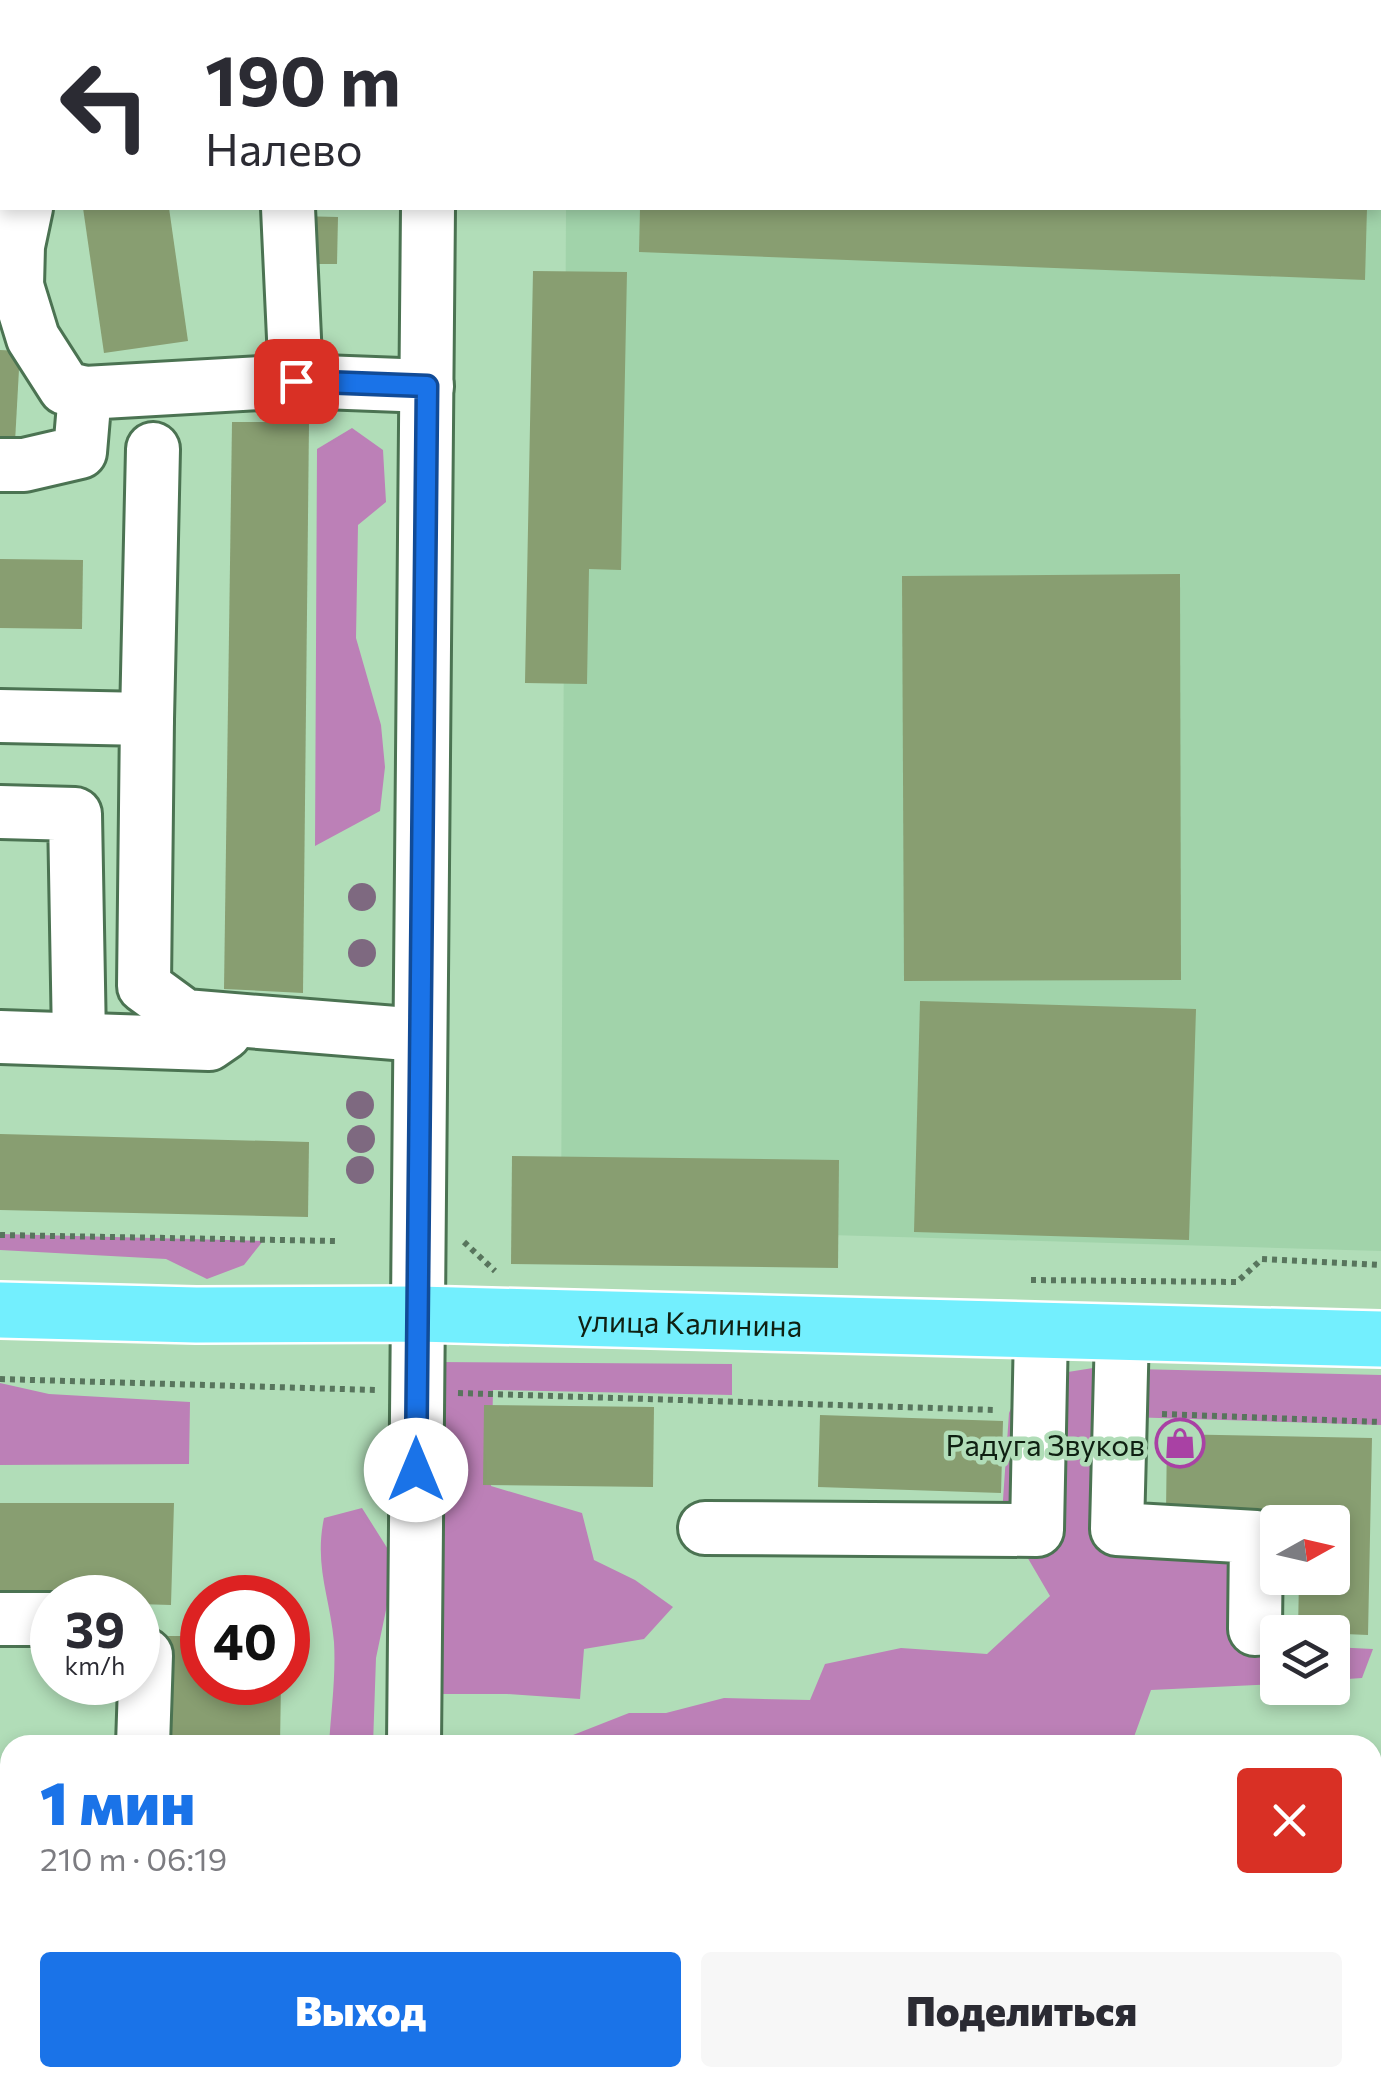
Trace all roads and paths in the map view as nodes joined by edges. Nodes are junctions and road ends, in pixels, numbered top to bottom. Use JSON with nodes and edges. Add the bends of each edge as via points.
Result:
{"nodes":[{"id":1,"x":26,"y":210,"type":"edge"},
{"id":2,"x":288,"y":210,"type":"edge"},
{"id":3,"x":428,"y":210,"type":"edge"},
{"id":4,"x":8,"y":286,"type":"edge"},
{"id":5,"x":296,"y":381,"type":"junction"},
{"id":6,"x":427,"y":386,"type":"junction"},
{"id":7,"x":85,"y":392,"type":"junction"},
{"id":8,"x":153,"y":449,"type":"dead end"},
{"id":9,"x":0,"y":465,"type":"edge"},
{"id":10,"x":0,"y":716,"type":"edge"},
{"id":11,"x":147,"y":719,"type":"junction"},
{"id":12,"x":0,"y":812,"type":"edge"},
{"id":13,"x":242,"y":1020,"type":"junction"},
{"id":14,"x":420,"y":1034,"type":"junction"},
{"id":15,"x":0,"y":1036,"type":"edge"},
{"id":16,"x":78,"y":1039,"type":"junction"},
{"id":17,"x":0,"y":1236,"type":"edge"},
{"id":18,"x":460,"y":1238,"type":"dead end"},
{"id":19,"x":336,"y":1242,"type":"dead end"},
{"id":20,"x":1381,"y":1265,"type":"edge"},
{"id":21,"x":500,"y":1275,"type":"dead end"},
{"id":22,"x":1018,"y":1280,"type":"dead end"},
{"id":23,"x":0,"y":1310,"type":"edge"},
{"id":24,"x":418,"y":1314,"type":"junction"},
{"id":25,"x":1041,"y":1330,"type":"junction"},
{"id":26,"x":1122,"y":1332,"type":"junction"},
{"id":27,"x":1381,"y":1339,"type":"edge"},
{"id":28,"x":0,"y":1380,"type":"edge"},
{"id":29,"x":417,"y":1392,"type":"junction"},
{"id":30,"x":1040,"y":1412,"type":"junction"},
{"id":31,"x":1120,"y":1413,"type":"junction"},
{"id":32,"x":1381,"y":1422,"type":"edge"},
{"id":33,"x":705,"y":1528,"type":"dead end"},
{"id":34,"x":1117,"y":1529,"type":"junction"},
{"id":35,"x":1038,"y":1530,"type":"junction"},
{"id":36,"x":0,"y":1618,"type":"edge"},
{"id":37,"x":30,"y":1619,"type":"edge"},
{"id":38,"x":1254,"y":1628,"type":"dead end"},
{"id":39,"x":144,"y":1705,"type":"edge"},
{"id":40,"x":143,"y":1735,"type":"edge"},
{"id":41,"x":414,"y":1735,"type":"edge"}],
"edges":[{"from":1,"to":4,"type":"street"},
{"from":2,"to":5,"type":"street"},
{"from":3,"to":6,"type":"street"},
{"from":4,"to":7,"type":"street","via":[[65,388]]},
{"from":5,"to":6,"type":"street"},
{"from":5,"to":7,"type":"street"},
{"from":6,"to":14,"type":"street"},
{"from":7,"to":9,"type":"street","via":[[80,452]]},
{"from":8,"to":11,"type":"street"},
{"from":10,"to":11,"type":"street"},
{"from":11,"to":13,"type":"street","via":[[144,986],[185,1016]]},
{"from":12,"to":16,"type":"street","via":[[74,814]]},
{"from":13,"to":14,"type":"street"},
{"from":13,"to":16,"type":"street","via":[[210,1044]]},
{"from":14,"to":24,"type":"street"},
{"from":15,"to":16,"type":"street"},
{"from":17,"to":19,"type":"path"},
{"from":18,"to":21,"type":"path"},
{"from":20,"to":22,"type":"path","via":[[1262,1260],[1237,1282]]},
{"from":23,"to":24,"type":"main road","name":"улица Калинина"},
{"from":24,"to":25,"type":"main road","name":"улица Калинина"},
{"from":24,"to":29,"type":"street"},
{"from":25,"to":26,"type":"main road","name":"улица Калинина"},
{"from":25,"to":30,"type":"street"},
{"from":26,"to":27,"type":"main road","name":"улица Калинина"},
{"from":26,"to":31,"type":"street"},
{"from":28,"to":29,"type":"path"},
{"from":29,"to":30,"type":"path"},
{"from":29,"to":41,"type":"street"},
{"from":30,"to":35,"type":"street"},
{"from":31,"to":32,"type":"path"},
{"from":31,"to":34,"type":"street"},
{"from":33,"to":35,"type":"street"},
{"from":34,"to":35,"type":"street"},
{"from":34,"to":38,"type":"street","via":[[1256,1538]]},
{"from":36,"to":37,"type":"street"},
{"from":39,"to":40,"type":"street"}]}
